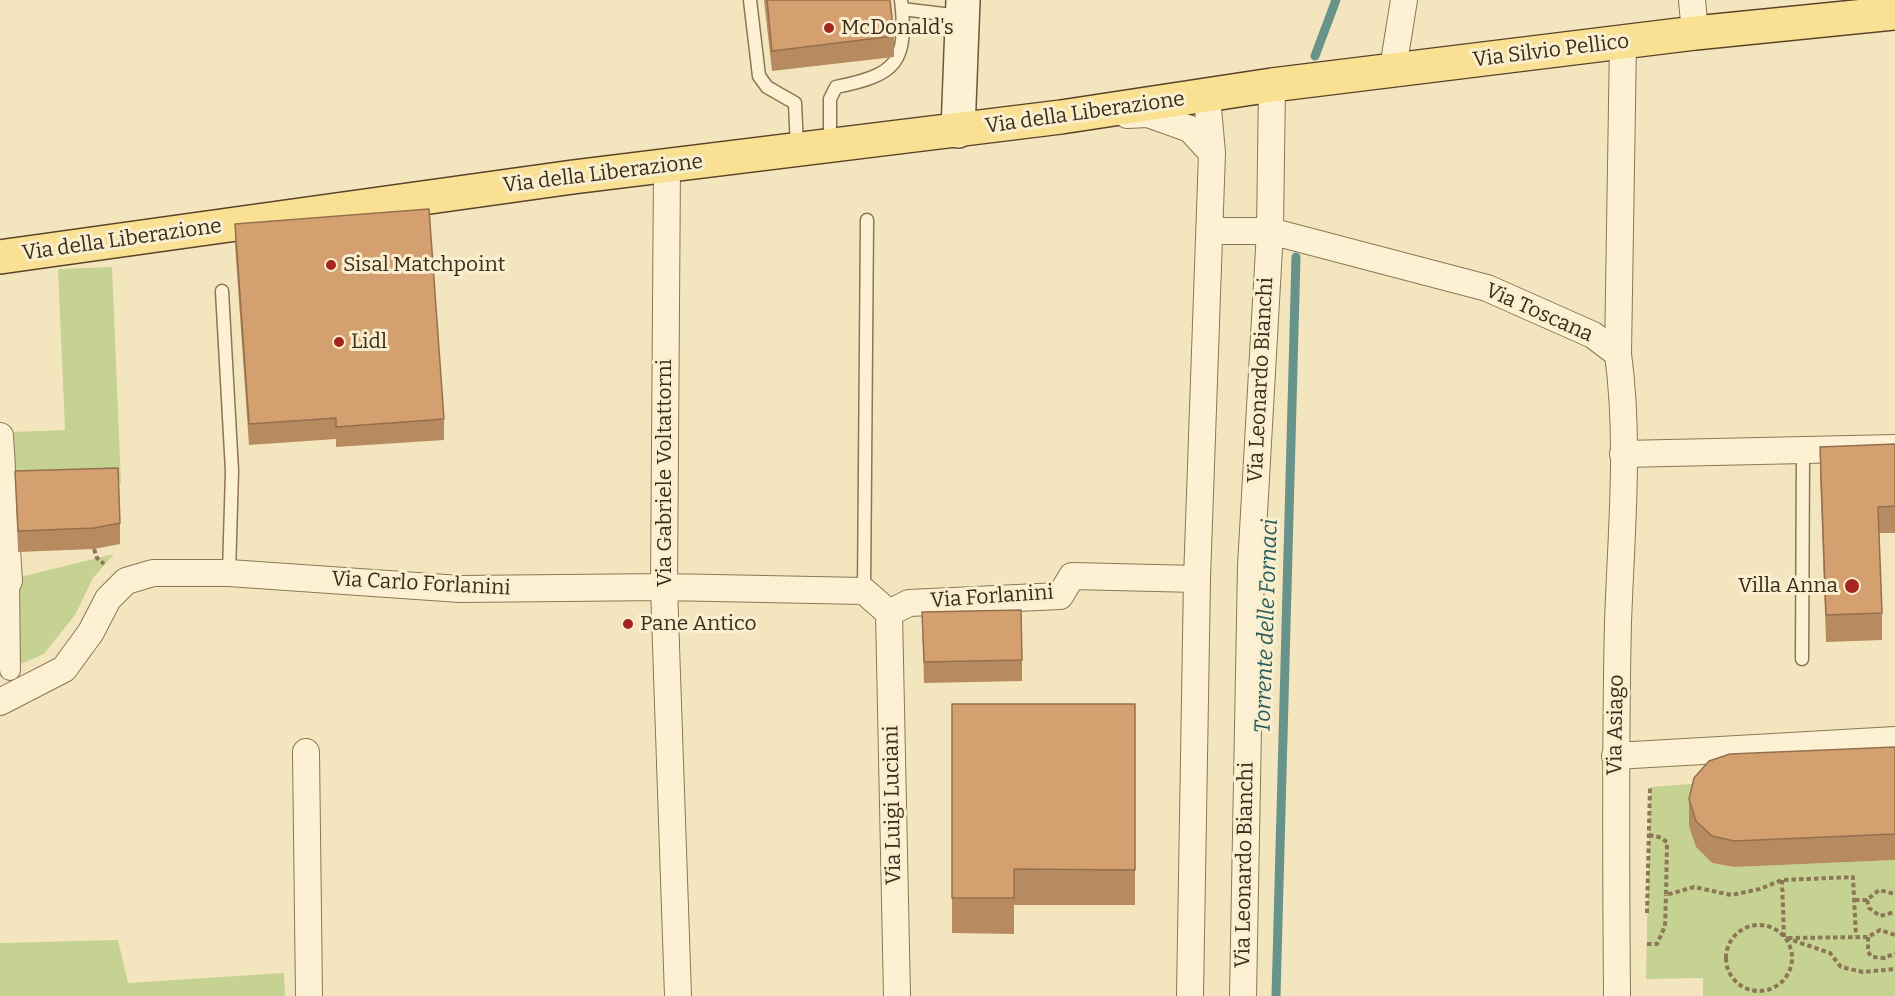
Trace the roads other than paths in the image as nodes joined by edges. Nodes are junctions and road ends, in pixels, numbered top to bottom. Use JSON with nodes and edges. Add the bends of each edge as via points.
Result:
{"nodes":[{"id":1,"x":750,"y":0,"type":"edge"},
{"id":2,"x":1404,"y":0,"type":"edge"},
{"id":3,"x":1692,"y":0,"type":"edge"},
{"id":4,"x":901,"y":5,"type":"edge"},
{"id":5,"x":963,"y":8,"type":"edge"},
{"id":6,"x":1895,"y":13,"type":"edge"},
{"id":7,"x":1695,"y":33,"type":"junction"},
{"id":8,"x":1623,"y":42,"type":"junction"},
{"id":9,"x":1395,"y":71,"type":"junction"},
{"id":10,"x":1272,"y":85,"type":"junction"},
{"id":11,"x":1207,"y":97,"type":"junction"},
{"id":12,"x":1061,"y":117,"type":"junction"},
{"id":13,"x":958,"y":131,"type":"junction"},
{"id":14,"x":830,"y":146,"type":"junction"},
{"id":15,"x":797,"y":150,"type":"junction"},
{"id":16,"x":1212,"y":153,"type":"junction"},
{"id":17,"x":667,"y":166,"type":"junction"},
{"id":18,"x":867,"y":220,"type":"dead end"},
{"id":19,"x":1210,"y":231,"type":"junction"},
{"id":20,"x":1270,"y":231,"type":"junction"},
{"id":21,"x":0,"y":257,"type":"edge"},
{"id":22,"x":222,"y":291,"type":"dead end"},
{"id":23,"x":1618,"y":354,"type":"junction"},
{"id":24,"x":0,"y":436,"type":"edge"},
{"id":25,"x":1895,"y":448,"type":"edge"},
{"id":26,"x":1803,"y":451,"type":"junction"},
{"id":27,"x":1623,"y":454,"type":"junction"},
{"id":28,"x":229,"y":573,"type":"junction"},
{"id":29,"x":1197,"y":579,"type":"junction"},
{"id":30,"x":9,"y":581,"type":"joint"},
{"id":31,"x":664,"y":587,"type":"junction"},
{"id":32,"x":864,"y":591,"type":"junction"},
{"id":33,"x":889,"y":614,"type":"junction"},
{"id":34,"x":1802,"y":659,"type":"dead end"},
{"id":35,"x":9,"y":670,"type":"dead end"},
{"id":36,"x":0,"y":702,"type":"edge"},
{"id":37,"x":1895,"y":740,"type":"edge"},
{"id":38,"x":306,"y":752,"type":"dead end"},
{"id":39,"x":1615,"y":756,"type":"junction"},
{"id":40,"x":309,"y":996,"type":"edge"},
{"id":41,"x":678,"y":996,"type":"edge"},
{"id":42,"x":897,"y":996,"type":"edge"},
{"id":43,"x":1190,"y":996,"type":"edge"},
{"id":44,"x":1243,"y":996,"type":"edge"},
{"id":45,"x":1617,"y":996,"type":"edge"}],
"edges":[{"from":1,"to":15,"type":"lane","via":[[759,76],[767,87],[795,103]]},
{"from":2,"to":9,"type":"street"},
{"from":3,"to":7,"type":"street"},
{"from":4,"to":5,"type":"lane"},
{"from":4,"to":14,"type":"lane","via":[[902,51],[891,66],[872,80],[836,87],[830,99]]},
{"from":5,"to":13,"type":"main road"},
{"from":6,"to":7,"type":"main road","name":"Via Silvio Pellico"},
{"from":7,"to":8,"type":"main road","name":"Via Silvio Pellico"},
{"from":8,"to":9,"type":"main road","name":"Via Silvio Pellico"},
{"from":8,"to":23,"type":"street"},
{"from":9,"to":10,"type":"main road","name":"Via Silvio Pellico"},
{"from":10,"to":11,"type":"main road","name":"Via Silvio Pellico"},
{"from":10,"to":20,"type":"street","name":"Via Leonardo Bianchi"},
{"from":11,"to":12,"type":"main road","name":"Via della Liberazione"},
{"from":11,"to":16,"type":"street"},
{"from":12,"to":13,"type":"main road","name":"Via della Liberazione"},
{"from":12,"to":16,"type":"street","via":[[1148,114],[1190,129]]},
{"from":13,"to":14,"type":"main road","name":"Via della Liberazione"},
{"from":14,"to":15,"type":"main road","name":"Via della Liberazione"},
{"from":15,"to":17,"type":"main road","name":"Via della Liberazione"},
{"from":16,"to":19,"type":"street"},
{"from":17,"to":21,"type":"main road","name":"Via della Liberazione"},
{"from":17,"to":31,"type":"street","name":"Via Gabriele Voltattorni"},
{"from":18,"to":32,"type":"lane"},
{"from":19,"to":20,"type":"street"},
{"from":19,"to":29,"type":"street"},
{"from":20,"to":23,"type":"street","name":"Via Toscana","via":[[1487,288],[1593,335]]},
{"from":20,"to":44,"type":"street","name":"Via Leonardo Bianchi","via":[[1251,566]]},
{"from":22,"to":28,"type":"lane","via":[[232,471]]},
{"from":23,"to":27,"type":"street"},
{"from":24,"to":30,"type":"street"},
{"from":25,"to":26,"type":"street"},
{"from":26,"to":27,"type":"street"},
{"from":26,"to":34,"type":"lane"},
{"from":27,"to":39,"type":"street","name":"Via Asiago"},
{"from":28,"to":31,"type":"street","name":"Via Carlo Forlanini","via":[[460,589]]},
{"from":28,"to":36,"type":"street","name":"Via Carlo Forlanini","via":[[153,573],[126,581],[108,599],[91,632],[64,669]]},
{"from":29,"to":33,"type":"street","name":"Via Forlanini","via":[[1072,576],[1060,596],[909,603]]},
{"from":29,"to":43,"type":"street"},
{"from":30,"to":35,"type":"street"},
{"from":31,"to":32,"type":"street","name":"Via Carlo Forlanini"},
{"from":31,"to":41,"type":"street","name":"Via Gabriele Voltattorni"},
{"from":32,"to":33,"type":"street"},
{"from":33,"to":42,"type":"street","name":"Via Luigi Luciani"},
{"from":37,"to":39,"type":"street"},
{"from":38,"to":40,"type":"street"},
{"from":39,"to":45,"type":"street","name":"Via Asiago"}]}
